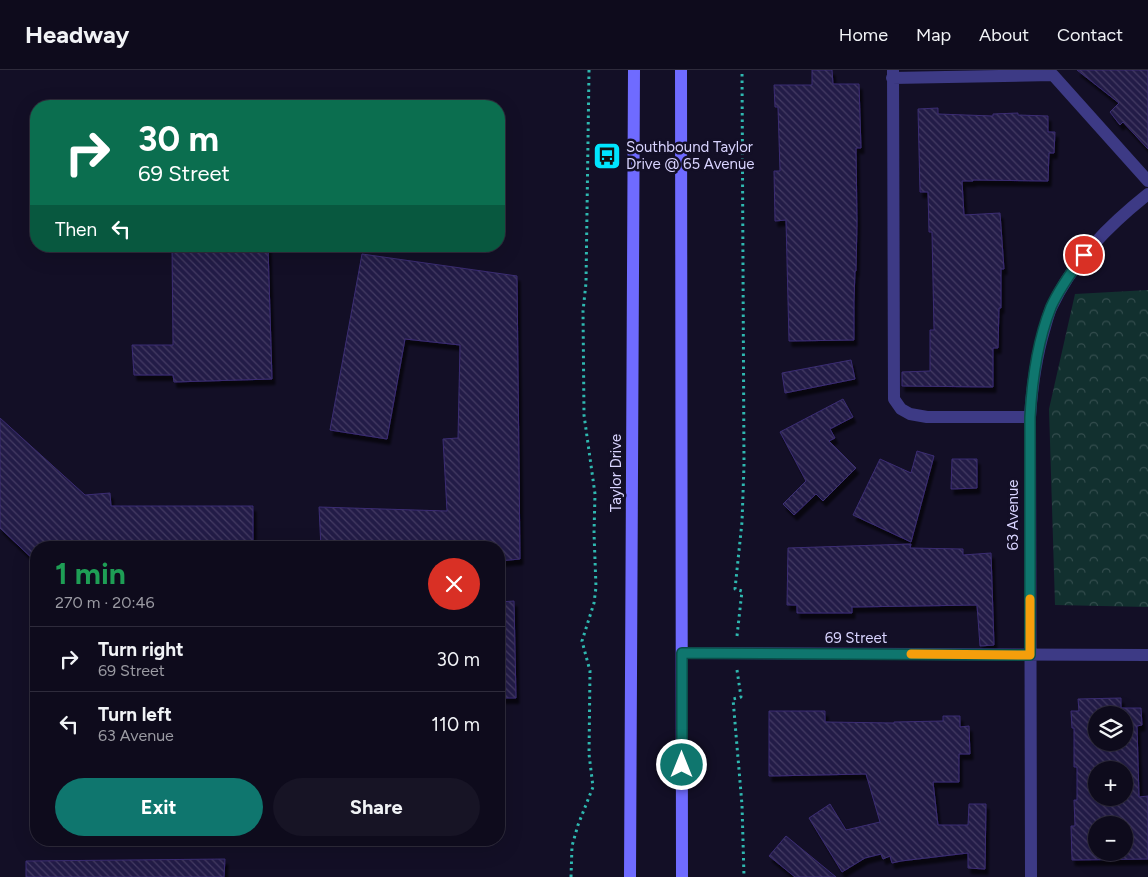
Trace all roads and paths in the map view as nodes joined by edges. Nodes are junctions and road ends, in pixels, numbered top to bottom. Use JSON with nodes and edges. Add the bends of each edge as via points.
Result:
{"nodes":[{"id":1,"x":589,"y":70,"type":"edge"},
{"id":2,"x":634,"y":70,"type":"edge"},
{"id":3,"x":682,"y":70,"type":"edge"},
{"id":4,"x":742,"y":70,"type":"edge"},
{"id":5,"x":892,"y":74,"type":"edge"},
{"id":6,"x":1148,"y":181,"type":"edge"},
{"id":7,"x":1148,"y":194,"type":"edge"},
{"id":8,"x":1030,"y":417,"type":"junction"},
{"id":9,"x":738,"y":631,"type":"dead end"},
{"id":10,"x":682,"y":653,"type":"junction"},
{"id":11,"x":1030,"y":655,"type":"junction"},
{"id":12,"x":1148,"y":655,"type":"edge"},
{"id":13,"x":738,"y":676,"type":"dead end"},
{"id":14,"x":571,"y":877,"type":"edge"},
{"id":15,"x":630,"y":877,"type":"edge"},
{"id":16,"x":682,"y":877,"type":"edge"},
{"id":17,"x":744,"y":877,"type":"edge"},
{"id":18,"x":1031,"y":877,"type":"edge"}],
"edges":[{"from":1,"to":14,"type":"path","via":[[583,311],[584,415],[595,494],[596,587],[582,641],[590,671],[589,754],[593,787],[572,846]]},
{"from":2,"to":15,"type":"main road","name":"Taylor Drive"},
{"from":3,"to":10,"type":"main road"},
{"from":4,"to":9,"type":"path","via":[[744,465],[735,589],[742,591]]},
{"from":5,"to":6,"type":"street","via":[[1053,75]]},
{"from":5,"to":8,"type":"street","via":[[894,399],[901,409],[910,414],[927,417]]},
{"from":7,"to":8,"type":"street","name":"63 Avenue","via":[[1096,240],[1073,270],[1052,307],[1034,373]]},
{"from":8,"to":11,"type":"street","name":"63 Avenue"},
{"from":10,"to":11,"type":"street","name":"69 Street"},
{"from":10,"to":16,"type":"main road"},
{"from":11,"to":12,"type":"street","name":"69 Street"},
{"from":11,"to":18,"type":"street","name":"63 Avenue"},
{"from":13,"to":17,"type":"path","via":[[741,697],[733,699]]}]}
